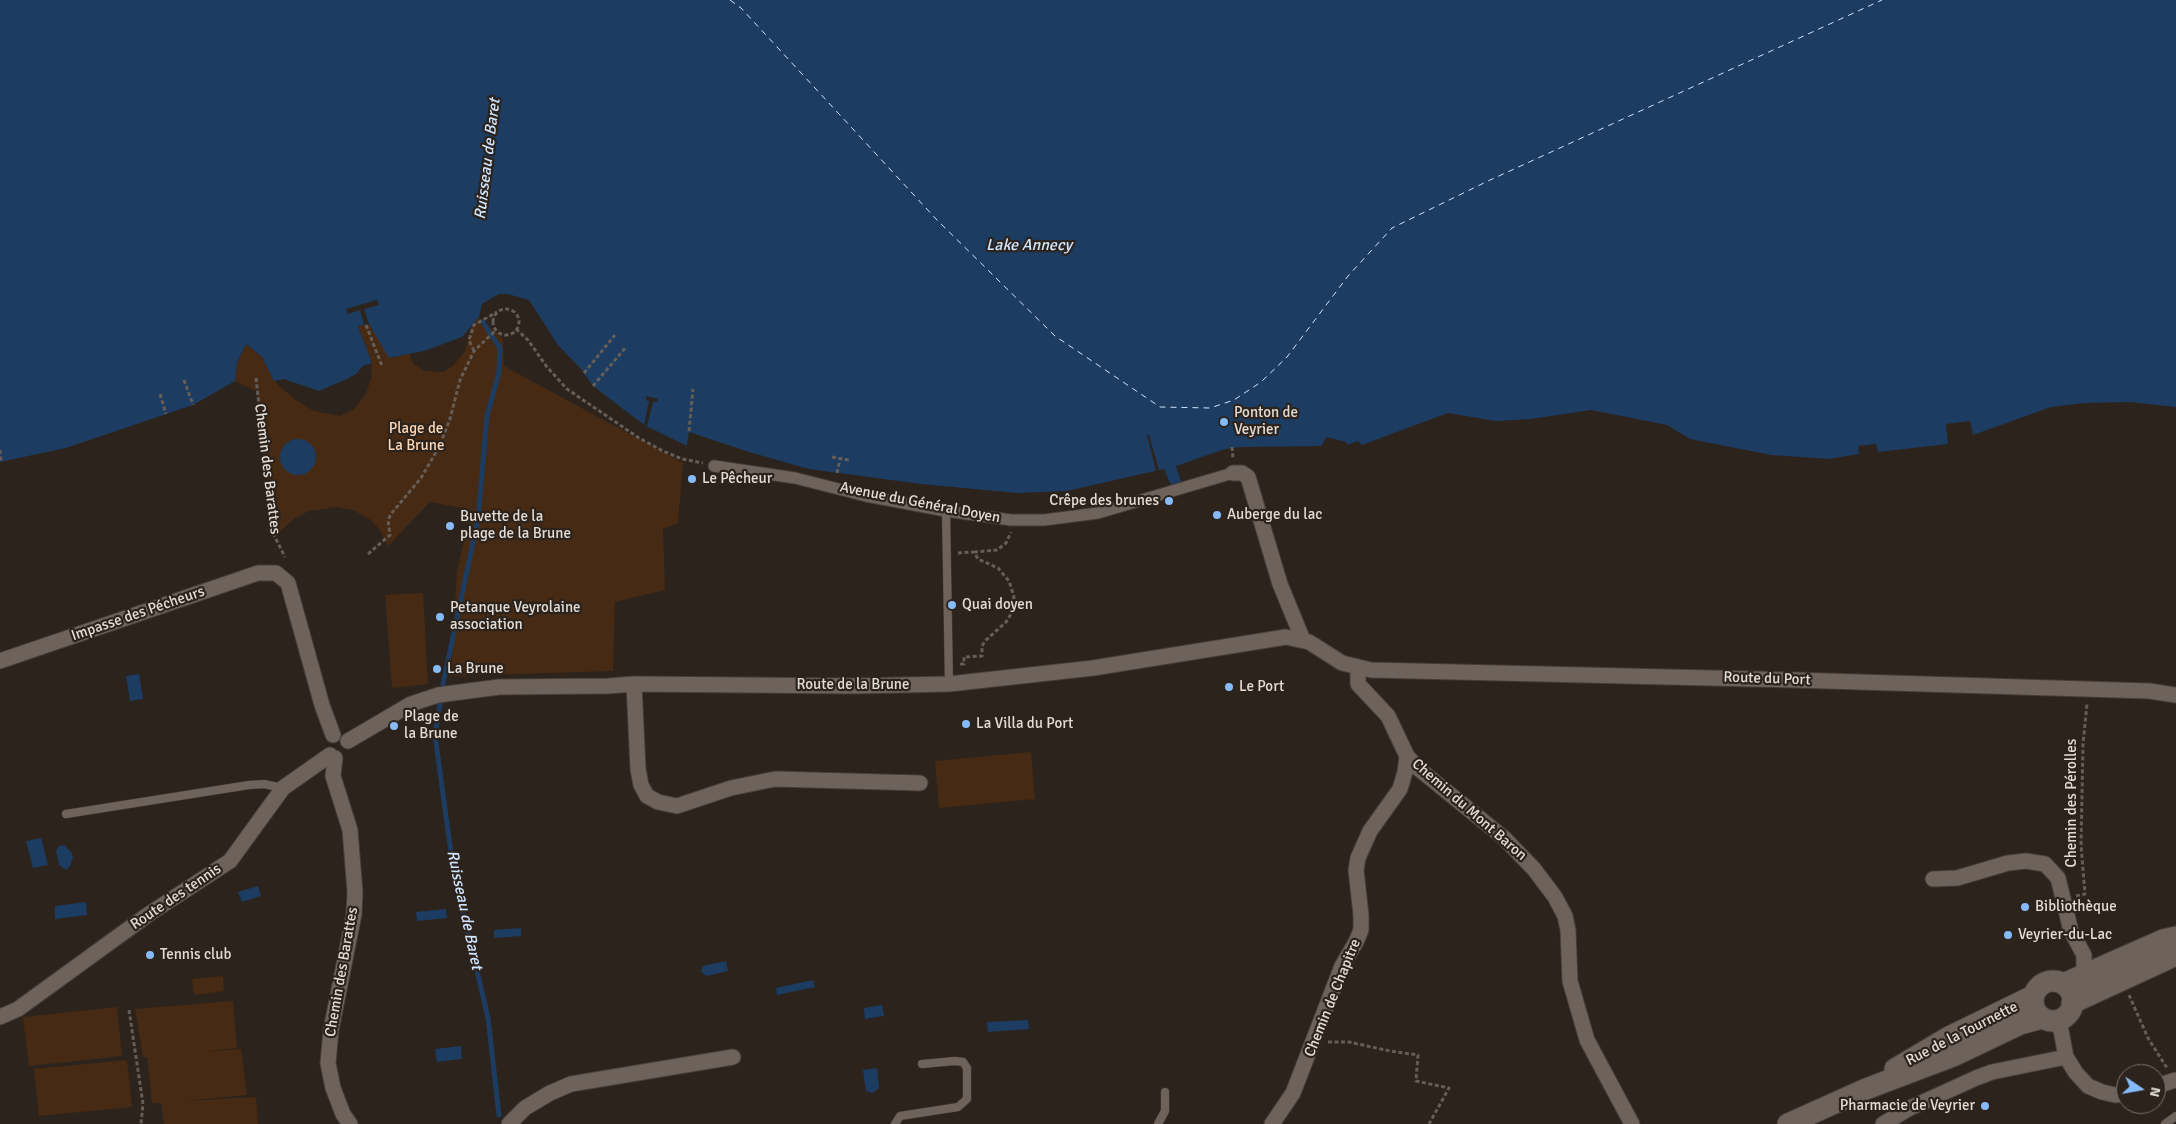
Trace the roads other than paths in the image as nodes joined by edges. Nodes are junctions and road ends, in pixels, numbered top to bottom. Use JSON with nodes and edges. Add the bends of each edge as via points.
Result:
{"nodes":[{"id":1,"x":714,"y":466,"type":"road end"},
{"id":2,"x":1233,"y":473,"type":"joint"},
{"id":3,"x":946,"y":511,"type":"junction"},
{"id":4,"x":1303,"y":640,"type":"junction"},
{"id":5,"x":0,"y":661,"type":"edge"},
{"id":6,"x":1358,"y":668,"type":"junction"},
{"id":7,"x":634,"y":684,"type":"junction"},
{"id":8,"x":950,"y":684,"type":"junction"},
{"id":9,"x":2176,"y":695,"type":"edge"},
{"id":10,"x":333,"y":735,"type":"junction"},
{"id":11,"x":348,"y":741,"type":"junction"},
{"id":12,"x":332,"y":756,"type":"junction"},
{"id":13,"x":1407,"y":756,"type":"junction"},
{"id":14,"x":920,"y":783,"type":"dead end"},
{"id":15,"x":283,"y":788,"type":"junction"},
{"id":16,"x":66,"y":814,"type":"dead end"},
{"id":17,"x":1933,"y":879,"type":"dead end"},
{"id":18,"x":2176,"y":937,"type":"edge"},
{"id":19,"x":2176,"y":956,"type":"edge"},
{"id":20,"x":2084,"y":976,"type":"junction"},
{"id":21,"x":2068,"y":993,"type":"junction"},
{"id":22,"x":2033,"y":996,"type":"junction"},
{"id":23,"x":0,"y":1017,"type":"edge"},
{"id":24,"x":2050,"y":1019,"type":"junction"},
{"id":25,"x":734,"y":1057,"type":"dead end"},
{"id":26,"x":2066,"y":1057,"type":"junction"},
{"id":27,"x":922,"y":1064,"type":"dead end"},
{"id":28,"x":1866,"y":1089,"type":"junction"},
{"id":29,"x":1165,"y":1092,"type":"dead end"},
{"id":30,"x":2116,"y":1095,"type":"edge"},
{"id":31,"x":2176,"y":1116,"type":"edge"},
{"id":32,"x":350,"y":1124,"type":"edge"},
{"id":33,"x":509,"y":1124,"type":"edge"},
{"id":34,"x":896,"y":1124,"type":"edge"},
{"id":35,"x":1158,"y":1124,"type":"edge"},
{"id":36,"x":1272,"y":1124,"type":"edge"},
{"id":37,"x":1632,"y":1124,"type":"edge"},
{"id":38,"x":1788,"y":1124,"type":"edge"},
{"id":39,"x":1883,"y":1124,"type":"edge"},
{"id":40,"x":2165,"y":1124,"type":"edge"}],
"edges":[{"from":1,"to":3,"type":"street","name":"Avenue du Général Doyen","via":[[795,478]]},
{"from":2,"to":3,"type":"street","name":"Avenue du Général Doyen","via":[[1098,513],[1044,520],[1012,520]]},
{"from":2,"to":4,"type":"street","name":"Avenue du Général Doyen","via":[[1248,477],[1280,584]]},
{"from":3,"to":8,"type":"lane"},
{"from":4,"to":6,"type":"street","name":"Route de la Brune","via":[[1342,664]]},
{"from":4,"to":8,"type":"street","name":"Route de la Brune","via":[[1286,637],[1092,668]]},
{"from":5,"to":10,"type":"street","name":"Impasse des Pécheurs","via":[[268,571],[288,583]]},
{"from":6,"to":9,"type":"street","name":"Route du Port","via":[[2149,691]]},
{"from":6,"to":13,"type":"street","name":"Chemin du Mont Baron","via":[[1358,684],[1388,716]]},
{"from":7,"to":8,"type":"street","name":"Route de la Brune"},
{"from":7,"to":11,"type":"street","name":"Route de la Brune","via":[[499,687],[438,695],[411,704]]},
{"from":7,"to":14,"type":"street","via":[[638,769],[647,796],[658,802],[677,806],[738,786],[775,779]]},
{"from":10,"to":11,"type":"street","via":[[341,735]]},
{"from":10,"to":12,"type":"street","via":[[326,743],[326,750]]},
{"from":11,"to":12,"type":"street","via":[[346,754],[340,758]]},
{"from":12,"to":15,"type":"street","name":"Route des tennis"},
{"from":12,"to":32,"type":"street","name":"Chemin des Barattes","via":[[334,776],[350,830],[355,892],[328,1063],[336,1097]]},
{"from":13,"to":36,"type":"street","name":"Chemin de Chapitre","via":[[1400,789],[1370,831],[1358,858],[1361,930],[1342,966],[1293,1093]]},
{"from":13,"to":37,"type":"street","name":"Chemin du Mont Baron","via":[[1504,838],[1555,897],[1565,916],[1570,981],[1587,1040]]},
{"from":15,"to":16,"type":"lane","via":[[249,784]]},
{"from":15,"to":23,"type":"street","name":"Route des tennis","via":[[230,861],[149,914],[18,1009]]},
{"from":17,"to":20,"type":"street","via":[[1957,878],[2008,862],[2045,864],[2058,878],[2071,931],[2084,955]]},
{"from":18,"to":20,"type":"main road"},
{"from":19,"to":21,"type":"main road","via":[[2122,980]]},
{"from":20,"to":21,"type":"main road"},
{"from":21,"to":22,"type":"main road","via":[[2056,981],[2037,988]]},
{"from":21,"to":24,"type":"main road","via":[[2068,1013]]},
{"from":22,"to":24,"type":"main road","via":[[2034,1007]]},
{"from":22,"to":28,"type":"main road","name":"Rue de la Tournette","via":[[1927,1049]]},
{"from":24,"to":26,"type":"street"},
{"from":24,"to":28,"type":"main road","name":"Rue de la Tournette","via":[[2018,1025],[1953,1056]]},
{"from":25,"to":33,"type":"street","via":[[571,1084],[525,1108]]},
{"from":26,"to":30,"type":"street","via":[[2088,1086]]},
{"from":26,"to":39,"type":"street","via":[[1992,1072],[1908,1109]]},
{"from":27,"to":34,"type":"lane","via":[[963,1062],[967,1068],[967,1098],[958,1108],[900,1116]]},
{"from":28,"to":38,"type":"main road","name":"Rue de la Tournette"},
{"from":29,"to":35,"type":"lane","via":[[1165,1110]]},
{"from":31,"to":40,"type":"lane"}]}
